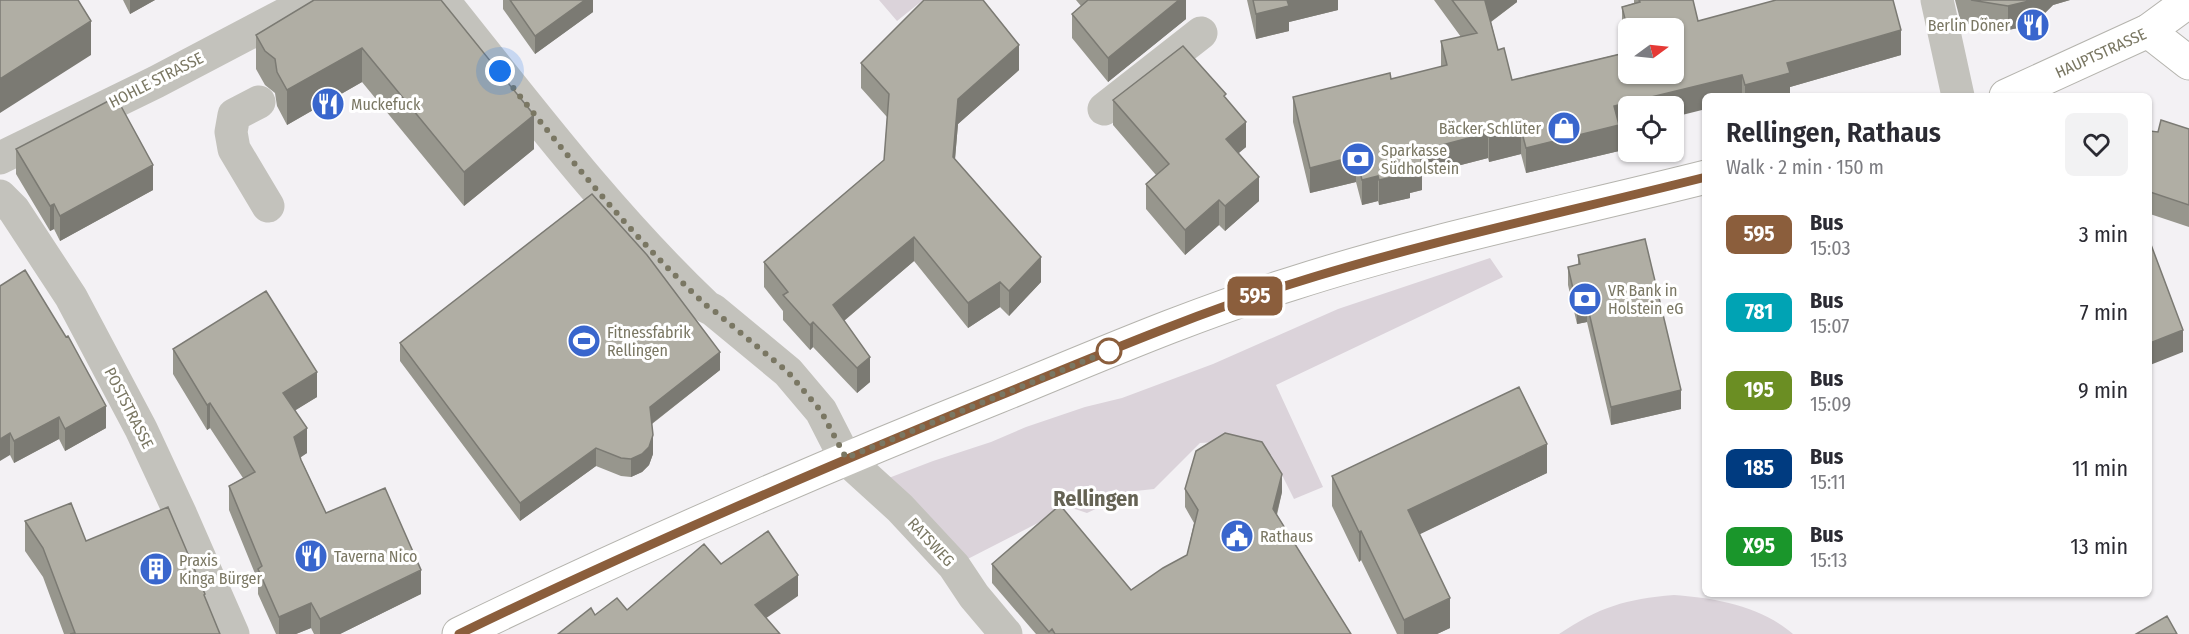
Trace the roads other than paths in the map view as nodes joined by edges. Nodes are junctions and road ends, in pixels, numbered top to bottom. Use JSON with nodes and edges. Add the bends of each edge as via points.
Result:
{"nodes":[{"id":1,"x":312,"y":0,"type":"edge"},
{"id":2,"x":443,"y":0,"type":"edge"},
{"id":3,"x":1937,"y":0,"type":"edge"},
{"id":4,"x":2189,"y":1,"type":"edge"},
{"id":5,"x":2148,"y":31,"type":"junction"},
{"id":6,"x":1201,"y":33,"type":"dead end"},
{"id":7,"x":2189,"y":63,"type":"edge"},
{"id":8,"x":1957,"y":93,"type":"edge"},
{"id":9,"x":2013,"y":93,"type":"edge"},
{"id":10,"x":259,"y":102,"type":"dead end"},
{"id":11,"x":1104,"y":109,"type":"dead end"},
{"id":12,"x":0,"y":158,"type":"edge"},
{"id":13,"x":1702,"y":178,"type":"edge"},
{"id":14,"x":0,"y":196,"type":"edge"},
{"id":15,"x":268,"y":206,"type":"dead end"},
{"id":16,"x":846,"y":458,"type":"junction"},
{"id":17,"x":233,"y":634,"type":"edge"},
{"id":18,"x":459,"y":634,"type":"edge"},
{"id":19,"x":1006,"y":634,"type":"edge"}],
"edges":[{"from":1,"to":12,"type":"street","name":"HOHLE STRASSE"},
{"from":2,"to":16,"type":"street","name":"RATSWEG","via":[[570,159],[665,267],[788,372],[821,411]]},
{"from":3,"to":8,"type":"street"},
{"from":4,"to":5,"type":"main road","name":"HAUPTSTRASSE"},
{"from":5,"to":7,"type":"main road"},
{"from":5,"to":9,"type":"main road","name":"HAUPTSTRASSE"},
{"from":6,"to":11,"type":"street"},
{"from":10,"to":15,"type":"street","via":[[234,115],[231,132],[234,149]]},
{"from":13,"to":16,"type":"main road","via":[[1410,249],[1291,284],[1178,323]]},
{"from":14,"to":17,"type":"street","name":"POSTSTRASSE","via":[[14,210],[71,297],[141,429]]},
{"from":16,"to":18,"type":"main road","via":[[651,543]]},
{"from":16,"to":19,"type":"street","name":"RATSWEG","via":[[954,566]]}]}
